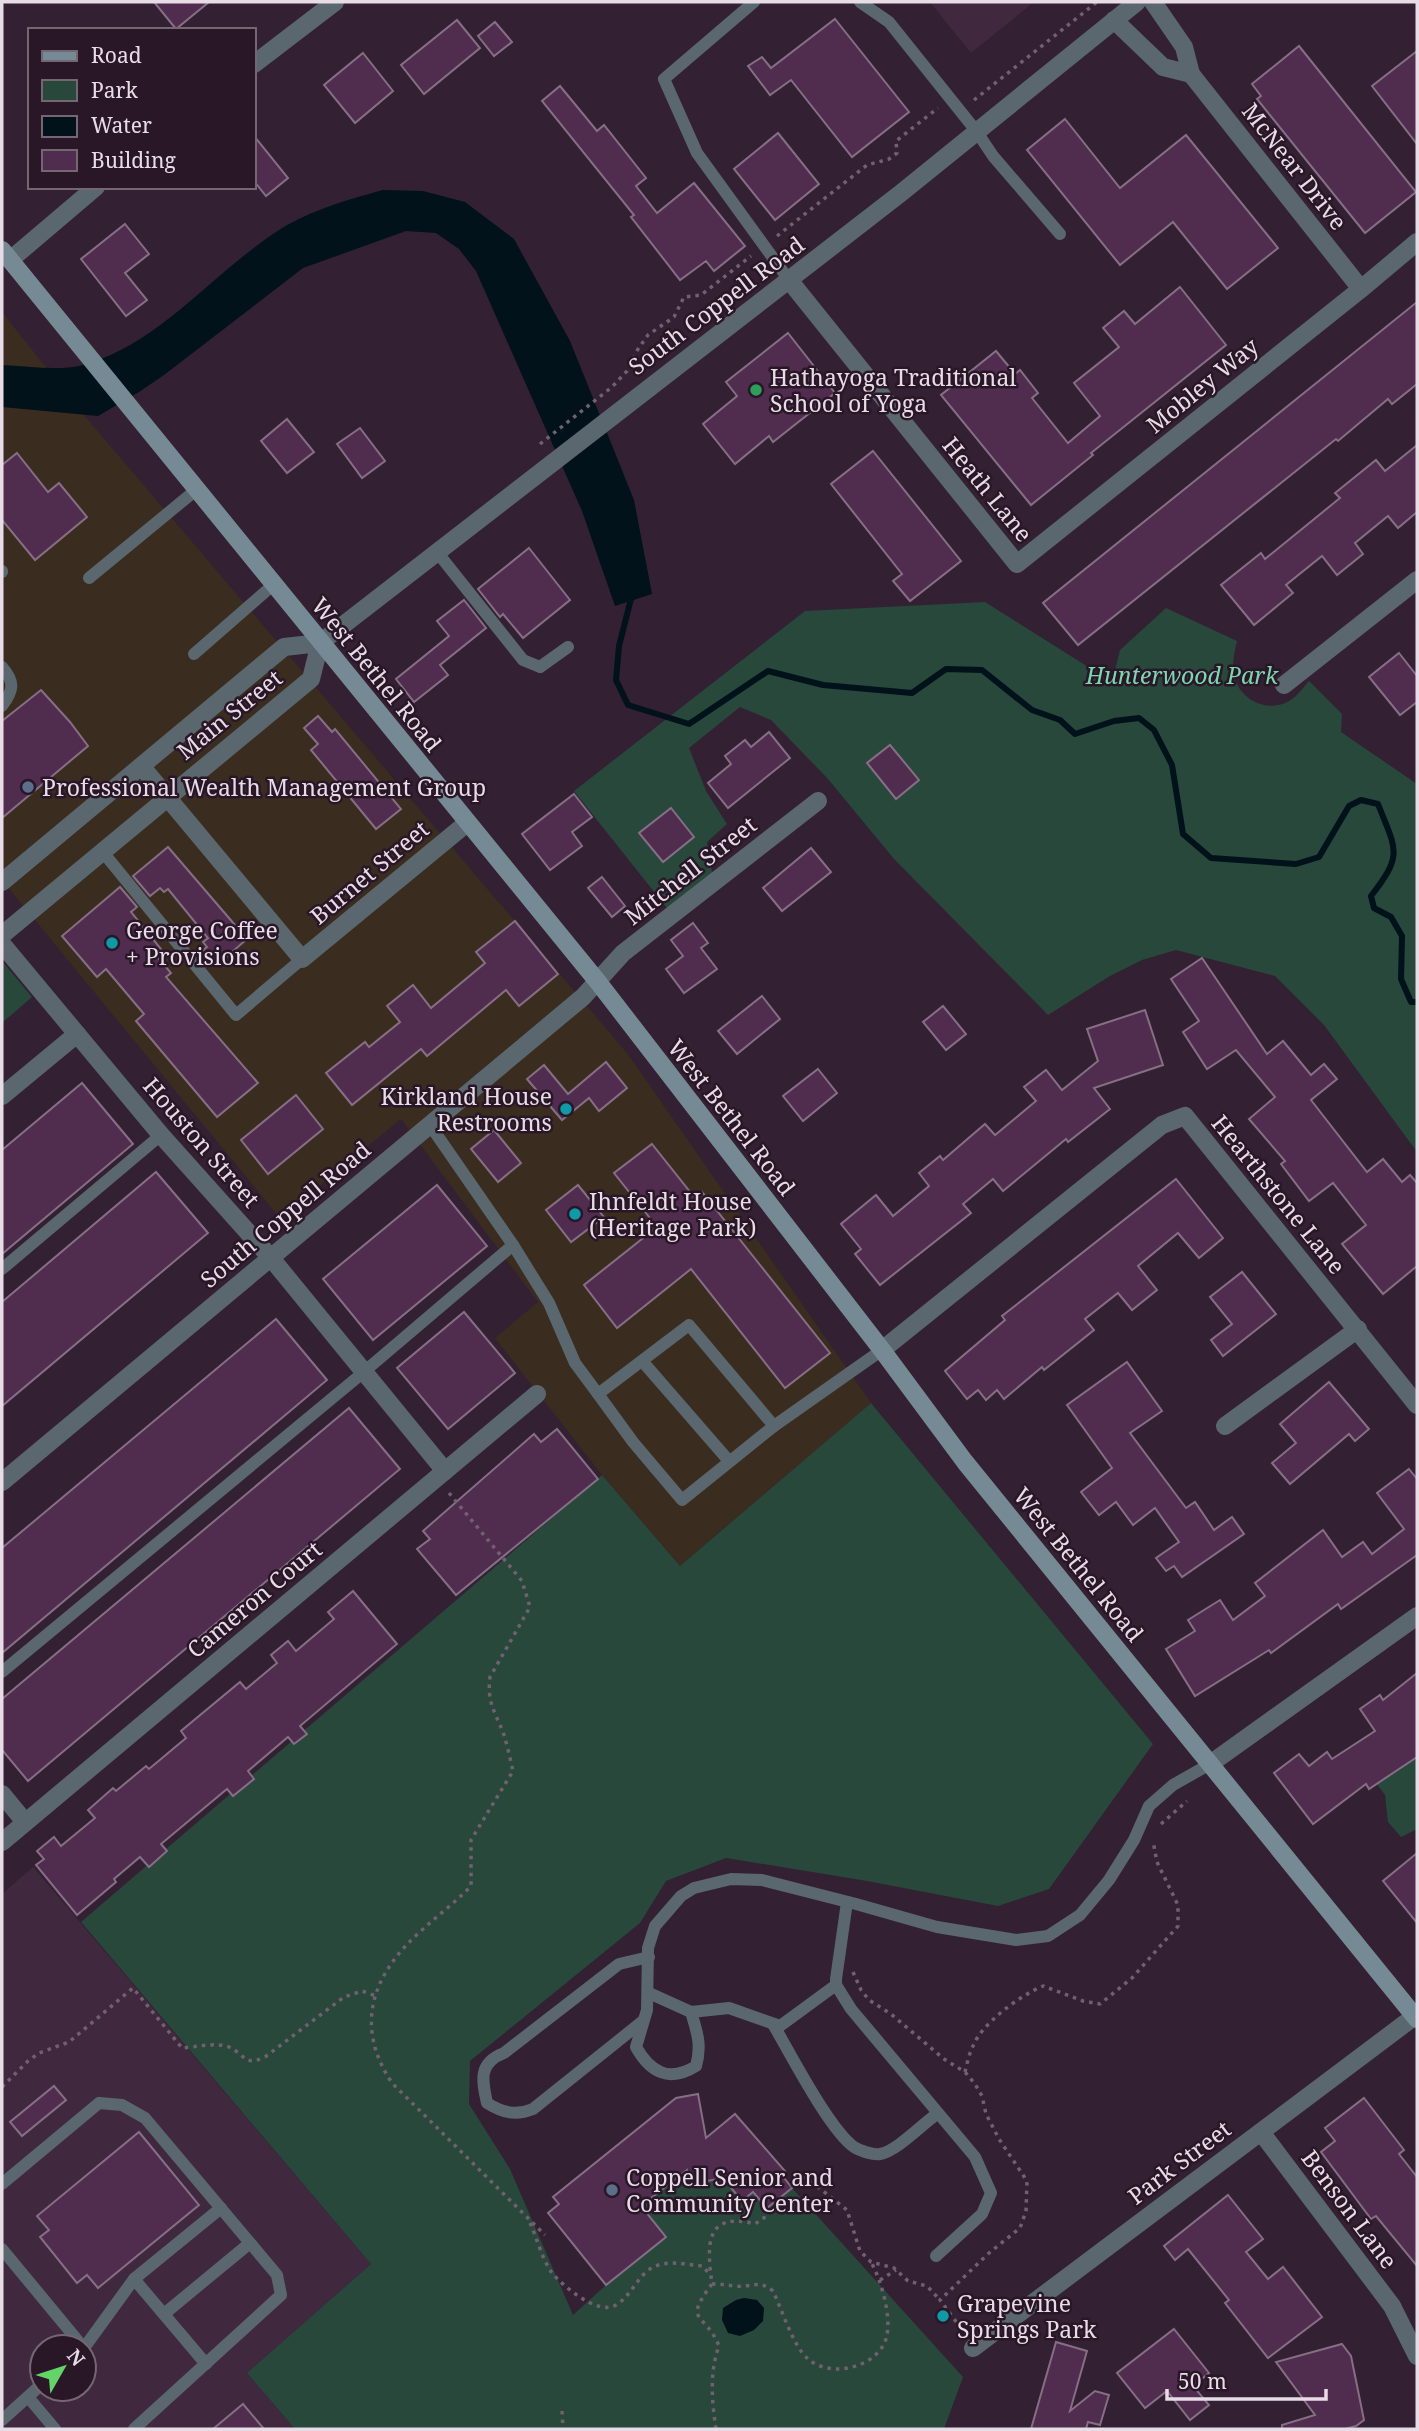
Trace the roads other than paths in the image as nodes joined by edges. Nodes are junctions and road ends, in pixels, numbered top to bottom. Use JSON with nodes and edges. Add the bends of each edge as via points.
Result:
{"nodes":[{"id":1,"x":335,"y":2,"type":"edge"},
{"id":2,"x":754,"y":2,"type":"edge"},
{"id":3,"x":860,"y":2,"type":"edge"},
{"id":4,"x":1137,"y":2,"type":"edge"},
{"id":5,"x":1153,"y":2,"type":"edge"},
{"id":6,"x":1114,"y":20,"type":"junction"},
{"id":7,"x":256,"y":62,"type":"edge"},
{"id":8,"x":1191,"y":74,"type":"junction"},
{"id":9,"x":977,"y":132,"type":"junction"},
{"id":10,"x":93,"y":189,"type":"edge"},
{"id":11,"x":1060,"y":234,"type":"dead end"},
{"id":12,"x":1417,"y":242,"type":"edge"},
{"id":13,"x":4,"y":259,"type":"edge"},
{"id":14,"x":789,"y":280,"type":"junction"},
{"id":15,"x":1361,"y":289,"type":"junction"},
{"id":16,"x":196,"y":490,"type":"junction"},
{"id":17,"x":437,"y":552,"type":"junction"},
{"id":18,"x":1017,"y":564,"type":"joint"},
{"id":19,"x":89,"y":578,"type":"dead end"},
{"id":20,"x":1417,"y":580,"type":"edge"},
{"id":21,"x":273,"y":585,"type":"junction"},
{"id":22,"x":320,"y":643,"type":"junction"},
{"id":23,"x":568,"y":648,"type":"dead end"},
{"id":24,"x":194,"y":654,"type":"dead end"},
{"id":25,"x":2,"y":667,"type":"edge"},
{"id":26,"x":1284,"y":685,"type":"dead end"},
{"id":27,"x":2,"y":706,"type":"edge"},
{"id":28,"x":142,"y":767,"type":"junction"},
{"id":29,"x":166,"y":797,"type":"junction"},
{"id":30,"x":818,"y":801,"type":"dead end"},
{"id":31,"x":467,"y":823,"type":"junction"},
{"id":32,"x":102,"y":851,"type":"junction"},
{"id":33,"x":2,"y":882,"type":"edge"},
{"id":34,"x":2,"y":935,"type":"edge"},
{"id":35,"x":2,"y":944,"type":"edge"},
{"id":36,"x":302,"y":959,"type":"junction"},
{"id":37,"x":598,"y":982,"type":"junction"},
{"id":38,"x":77,"y":1034,"type":"junction"},
{"id":39,"x":2,"y":1096,"type":"edge"},
{"id":40,"x":430,"y":1125,"type":"junction"},
{"id":41,"x":161,"y":1135,"type":"junction"},
{"id":42,"x":513,"y":1245,"type":"junction"},
{"id":43,"x":271,"y":1258,"type":"junction"},
{"id":44,"x":2,"y":1269,"type":"edge"},
{"id":45,"x":1357,"y":1329,"type":"junction"},
{"id":46,"x":882,"y":1350,"type":"junction"},
{"id":47,"x":643,"y":1362,"type":"junction"},
{"id":48,"x":363,"y":1372,"type":"junction"},
{"id":49,"x":537,"y":1394,"type":"dead end"},
{"id":50,"x":598,"y":1394,"type":"junction"},
{"id":51,"x":1417,"y":1405,"type":"edge"},
{"id":52,"x":774,"y":1426,"type":"junction"},
{"id":53,"x":1225,"y":1426,"type":"dead end"},
{"id":54,"x":729,"y":1461,"type":"junction"},
{"id":55,"x":441,"y":1474,"type":"junction"},
{"id":56,"x":2,"y":1482,"type":"edge"},
{"id":57,"x":1417,"y":1616,"type":"edge"},
{"id":58,"x":2,"y":1672,"type":"edge"},
{"id":59,"x":1210,"y":1764,"type":"junction"},
{"id":60,"x":2,"y":1794,"type":"edge"},
{"id":61,"x":25,"y":1822,"type":"junction"},
{"id":62,"x":2,"y":1842,"type":"edge"},
{"id":63,"x":847,"y":1902,"type":"junction"},
{"id":64,"x":649,"y":1957,"type":"junction"},
{"id":65,"x":836,"y":1985,"type":"junction"},
{"id":66,"x":649,"y":1993,"type":"junction"},
{"id":67,"x":691,"y":2012,"type":"junction"},
{"id":68,"x":1416,"y":2017,"type":"edge"},
{"id":69,"x":643,"y":2021,"type":"junction"},
{"id":70,"x":773,"y":2024,"type":"junction"},
{"id":71,"x":937,"y":2114,"type":"junction"},
{"id":72,"x":1261,"y":2132,"type":"junction"},
{"id":73,"x":2,"y":2184,"type":"edge"},
{"id":74,"x":221,"y":2208,"type":"junction"},
{"id":75,"x":250,"y":2243,"type":"junction"},
{"id":76,"x":2,"y":2249,"type":"edge"},
{"id":77,"x":936,"y":2256,"type":"dead end"},
{"id":78,"x":134,"y":2279,"type":"junction"},
{"id":79,"x":164,"y":2314,"type":"junction"},
{"id":80,"x":71,"y":2333,"type":"edge"},
{"id":81,"x":94,"y":2333,"type":"edge"},
{"id":82,"x":973,"y":2348,"type":"dead end"},
{"id":83,"x":1417,"y":2356,"type":"edge"},
{"id":84,"x":206,"y":2364,"type":"junction"},
{"id":85,"x":28,"y":2396,"type":"edge"},
{"id":86,"x":34,"y":2403,"type":"edge"},
{"id":87,"x":2,"y":2420,"type":"edge"},
{"id":88,"x":55,"y":2429,"type":"edge"},
{"id":89,"x":134,"y":2429,"type":"edge"}],
"edges":[{"from":1,"to":7,"type":"street"},
{"from":2,"to":14,"type":"lane","via":[[664,79],[697,153]]},
{"from":3,"to":9,"type":"lane","via":[[889,22]]},
{"from":4,"to":6,"type":"street","name":"South Coppell Road"},
{"from":5,"to":8,"type":"street","name":"McNear Drive","via":[[1184,47]]},
{"from":6,"to":8,"type":"street","via":[[1163,67]]},
{"from":6,"to":9,"type":"street","name":"South Coppell Road"},
{"from":8,"to":15,"type":"street","name":"McNear Drive"},
{"from":9,"to":11,"type":"lane"},
{"from":9,"to":14,"type":"street","name":"South Coppell Road"},
{"from":10,"to":13,"type":"street"},
{"from":12,"to":15,"type":"street","name":"Mobley Way"},
{"from":13,"to":16,"type":"main road","name":"West Bethel Road"},
{"from":14,"to":17,"type":"street","name":"South Coppell Road"},
{"from":14,"to":18,"type":"street","name":"Heath Lane"},
{"from":15,"to":18,"type":"street","name":"Mobley Way"},
{"from":16,"to":19,"type":"lane"},
{"from":16,"to":21,"type":"main road","name":"West Bethel Road"},
{"from":17,"to":22,"type":"street","name":"South Coppell Road"},
{"from":17,"to":23,"type":"lane","via":[[523,660],[540,667]]},
{"from":20,"to":26,"type":"street"},
{"from":21,"to":22,"type":"main road","name":"West Bethel Road"},
{"from":21,"to":24,"type":"lane"},
{"from":22,"to":28,"type":"street","name":"Main Street","via":[[284,647]]},
{"from":22,"to":29,"type":"street","name":"Main Street","via":[[310,679]]},
{"from":22,"to":31,"type":"main road","name":"West Bethel Road"},
{"from":25,"to":27,"type":"lane","via":[[12,680],[12,692]]},
{"from":28,"to":29,"type":"street"},
{"from":28,"to":33,"type":"street","name":"Main Street"},
{"from":29,"to":32,"type":"street","name":"Main Street"},
{"from":29,"to":36,"type":"street"},
{"from":30,"to":37,"type":"street","name":"Mitchell Street","via":[[623,953]]},
{"from":31,"to":36,"type":"street","name":"Burnet Street"},
{"from":31,"to":37,"type":"main road","name":"West Bethel Road"},
{"from":32,"to":34,"type":"street","name":"Main Street"},
{"from":32,"to":36,"type":"lane","via":[[236,1015]]},
{"from":35,"to":38,"type":"street","name":"Houston Street"},
{"from":37,"to":40,"type":"street","name":"South Coppell Road"},
{"from":37,"to":46,"type":"main road","name":"West Bethel Road"},
{"from":38,"to":39,"type":"street"},
{"from":38,"to":41,"type":"street","name":"Houston Street"},
{"from":40,"to":42,"type":"lane"},
{"from":40,"to":43,"type":"street","name":"South Coppell Road"},
{"from":41,"to":43,"type":"street","name":"Houston Street"},
{"from":41,"to":44,"type":"lane"},
{"from":42,"to":48,"type":"lane"},
{"from":42,"to":50,"type":"lane","via":[[549,1303],[575,1363]]},
{"from":43,"to":48,"type":"street","name":"Houston Street"},
{"from":43,"to":56,"type":"street","name":"South Coppell Road"},
{"from":45,"to":46,"type":"street","name":"Hearthstone Lane","via":[[1185,1116],[1162,1125]]},
{"from":45,"to":51,"type":"street","name":"Hearthstone Lane"},
{"from":45,"to":53,"type":"street"},
{"from":46,"to":52,"type":"lane"},
{"from":46,"to":59,"type":"main road","name":"West Bethel Road","via":[[965,1462]]},
{"from":47,"to":50,"type":"lane"},
{"from":47,"to":52,"type":"lane","via":[[688,1325]]},
{"from":47,"to":54,"type":"lane"},
{"from":48,"to":55,"type":"street","name":"Houston Street"},
{"from":48,"to":58,"type":"lane"},
{"from":49,"to":55,"type":"street","name":"Cameron Court"},
{"from":50,"to":54,"type":"lane","via":[[682,1500]]},
{"from":52,"to":54,"type":"lane"},
{"from":55,"to":61,"type":"street","name":"Cameron Court"},
{"from":57,"to":59,"type":"street"},
{"from":59,"to":63,"type":"lane","via":[[1173,1785],[1149,1806],[1109,1880],[1080,1915],[1048,1936],[1016,1940],[937,1927]]},
{"from":59,"to":68,"type":"main road","name":"West Bethel Road"},
{"from":60,"to":61,"type":"street"},
{"from":61,"to":62,"type":"street","name":"Cameron Court"},
{"from":63,"to":64,"type":"lane","via":[[762,1880],[708,1884],[681,1896],[665,1911],[648,1948]]},
{"from":63,"to":65,"type":"lane"},
{"from":64,"to":66,"type":"lane"},
{"from":64,"to":69,"type":"lane","via":[[619,1965],[494,2057],[484,2071],[487,2103],[510,2113],[533,2109]]},
{"from":65,"to":70,"type":"lane","via":[[780,2026]]},
{"from":65,"to":71,"type":"lane"},
{"from":66,"to":67,"type":"lane"},
{"from":66,"to":69,"type":"lane"},
{"from":67,"to":69,"type":"lane","via":[[700,2039],[696,2066],[669,2075],[651,2068],[636,2047]]},
{"from":67,"to":70,"type":"lane","via":[[729,2008]]},
{"from":68,"to":72,"type":"street","name":"Park Street"},
{"from":70,"to":71,"type":"lane","via":[[833,2123],[855,2148],[877,2155],[895,2150]]},
{"from":71,"to":77,"type":"lane","via":[[975,2157],[991,2193],[982,2214]]},
{"from":72,"to":82,"type":"street","name":"Park Street"},
{"from":72,"to":83,"type":"street","name":"Benson Lane","via":[[1392,2306]]},
{"from":73,"to":74,"type":"lane","via":[[99,2103],[122,2105],[145,2118]]},
{"from":74,"to":75,"type":"lane"},
{"from":74,"to":78,"type":"lane"},
{"from":75,"to":79,"type":"lane"},
{"from":75,"to":84,"type":"lane","via":[[277,2275],[281,2295]]},
{"from":76,"to":80,"type":"lane"},
{"from":78,"to":79,"type":"lane"},
{"from":78,"to":81,"type":"lane"},
{"from":79,"to":84,"type":"lane"},
{"from":84,"to":89,"type":"lane"},
{"from":85,"to":87,"type":"lane"},
{"from":86,"to":88,"type":"lane"}]}
